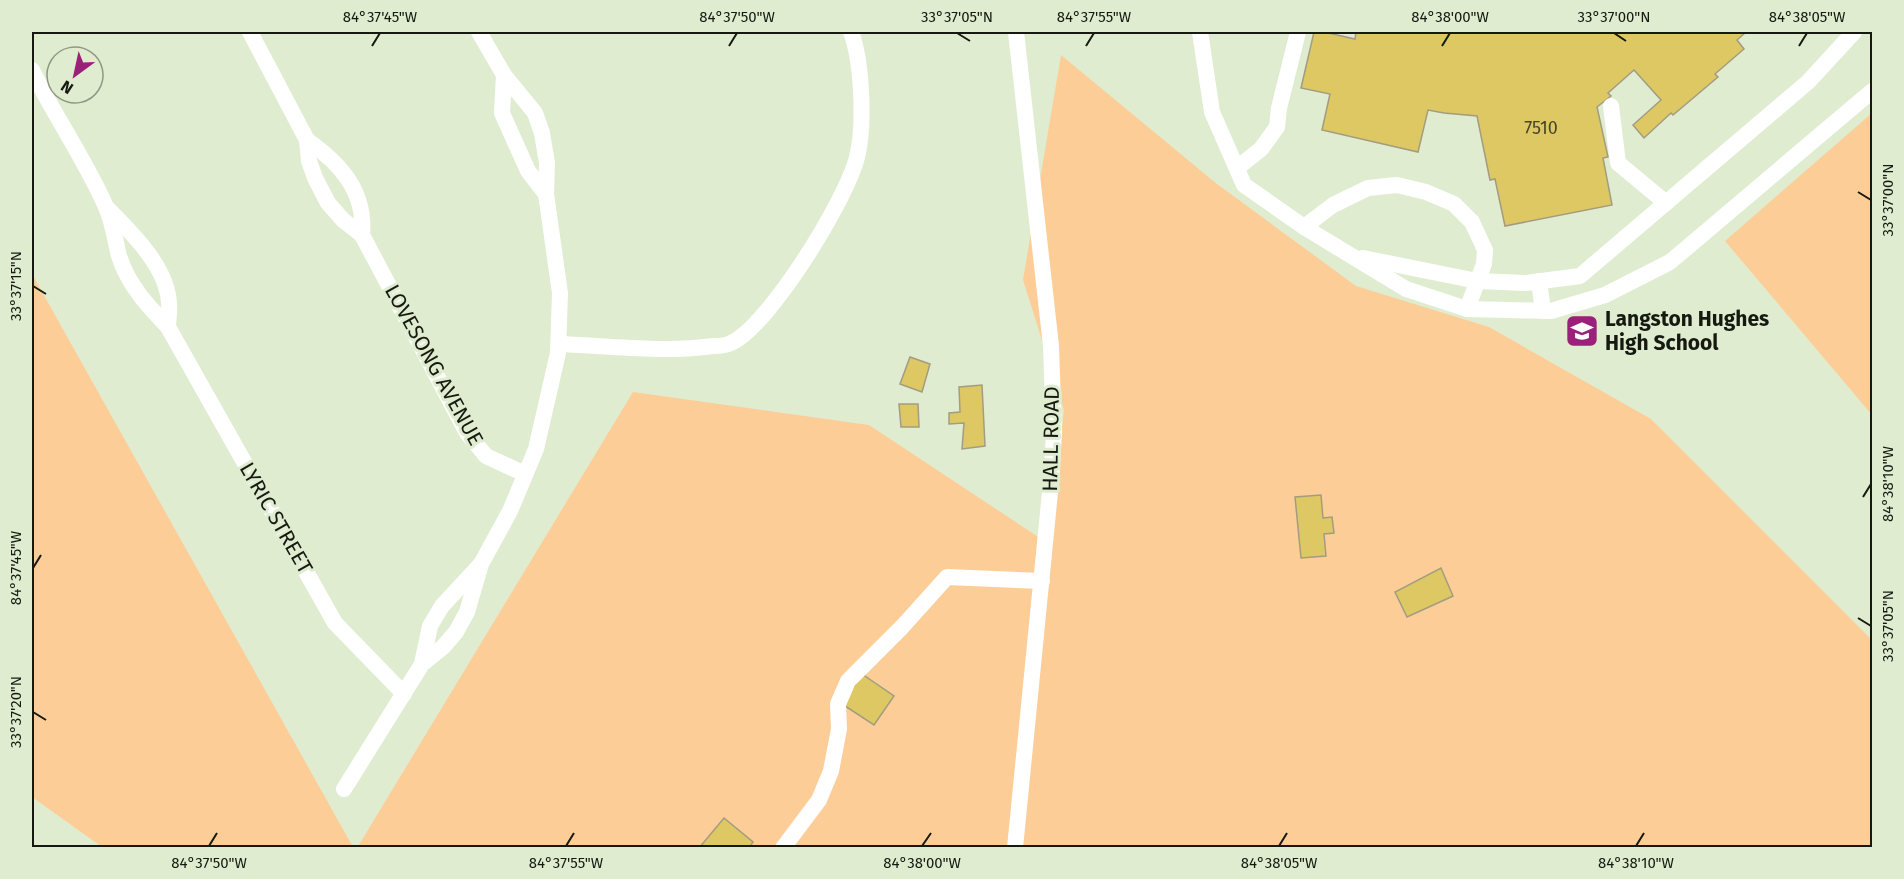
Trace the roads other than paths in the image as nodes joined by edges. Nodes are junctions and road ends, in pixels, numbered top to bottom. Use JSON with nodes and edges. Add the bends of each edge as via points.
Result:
{"nodes":[{"id":1,"x":250,"y":32,"type":"edge"},
{"id":2,"x":479,"y":32,"type":"edge"},
{"id":3,"x":864,"y":32,"type":"edge"},
{"id":4,"x":1016,"y":32,"type":"edge"},
{"id":5,"x":1200,"y":32,"type":"edge"},
{"id":6,"x":1298,"y":32,"type":"edge"},
{"id":7,"x":1854,"y":32,"type":"edge"},
{"id":8,"x":854,"y":39,"type":"edge"},
{"id":9,"x":32,"y":70,"type":"edge"},
{"id":10,"x":504,"y":75,"type":"junction"},
{"id":11,"x":1872,"y":91,"type":"edge"},
{"id":12,"x":1611,"y":106,"type":"dead end"},
{"id":13,"x":307,"y":140,"type":"junction"},
{"id":14,"x":1237,"y":168,"type":"junction"},
{"id":15,"x":546,"y":194,"type":"junction"},
{"id":16,"x":1666,"y":203,"type":"junction"},
{"id":17,"x":107,"y":209,"type":"junction"},
{"id":18,"x":1304,"y":227,"type":"junction"},
{"id":19,"x":362,"y":236,"type":"junction"},
{"id":20,"x":1351,"y":255,"type":"junction"},
{"id":21,"x":1478,"y":281,"type":"junction"},
{"id":22,"x":1539,"y":281,"type":"junction"},
{"id":23,"x":1467,"y":309,"type":"junction"},
{"id":24,"x":1544,"y":311,"type":"junction"},
{"id":25,"x":168,"y":327,"type":"junction"},
{"id":26,"x":559,"y":345,"type":"junction"},
{"id":27,"x":525,"y":474,"type":"junction"},
{"id":28,"x":481,"y":564,"type":"junction"},
{"id":29,"x":1042,"y":581,"type":"junction"},
{"id":30,"x":422,"y":664,"type":"junction"},
{"id":31,"x":404,"y":694,"type":"junction"},
{"id":32,"x":344,"y":789,"type":"dead end"},
{"id":33,"x":783,"y":848,"type":"edge"},
{"id":34,"x":1016,"y":848,"type":"edge"}],
"edges":[{"from":1,"to":13,"type":"street","name":"LOVESONG AVENUE"},
{"from":2,"to":10,"type":"street"},
{"from":3,"to":8,"type":"street"},
{"from":4,"to":29,"type":"street","name":"HALL ROAD","via":[[1052,346],[1054,433]]},
{"from":5,"to":14,"type":"street","via":[[1212,112]]},
{"from":6,"to":14,"type":"street","via":[[1277,127],[1261,149]]},
{"from":7,"to":16,"type":"street","via":[[1809,82]]},
{"from":8,"to":26,"type":"street","via":[[861,121],[857,158],[838,204],[774,305],[753,328],[730,344],[694,349]]},
{"from":9,"to":17,"type":"street","name":"LYRIC STREET"},
{"from":10,"to":15,"type":"street","via":[[502,113],[528,171]]},
{"from":10,"to":15,"type":"street","via":[[535,113],[547,163]]},
{"from":11,"to":24,"type":"street","via":[[1670,262],[1605,295]]},
{"from":12,"to":16,"type":"street","via":[[1618,163]]},
{"from":13,"to":19,"type":"street","name":"LOVESONG AVENUE","via":[[309,160],[328,203]]},
{"from":13,"to":19,"type":"street","name":"LOVESONG AVENUE","via":[[329,155],[358,198],[364,218]]},
{"from":14,"to":18,"type":"street","via":[[1244,185]]},
{"from":15,"to":26,"type":"street","via":[[560,293]]},
{"from":16,"to":22,"type":"street","via":[[1580,276]]},
{"from":17,"to":25,"type":"street","name":"LYRIC STREET","via":[[131,282]]},
{"from":17,"to":25,"type":"street","name":"LYRIC STREET","via":[[136,237],[164,281],[170,302]]},
{"from":18,"to":20,"type":"street"},
{"from":18,"to":21,"type":"street","via":[[1333,205],[1368,188],[1397,185],[1426,192],[1454,204],[1473,222],[1485,250]]},
{"from":19,"to":27,"type":"street","name":"LOVESONG AVENUE","via":[[467,433],[486,456]]},
{"from":20,"to":21,"type":"street"},
{"from":20,"to":23,"type":"street","via":[[1406,290]]},
{"from":21,"to":22,"type":"street"},
{"from":21,"to":23,"type":"street"},
{"from":22,"to":24,"type":"street"},
{"from":23,"to":24,"type":"street"},
{"from":25,"to":31,"type":"street","name":"LYRIC STREET","via":[[335,623]]},
{"from":26,"to":27,"type":"street","via":[[536,448]]},
{"from":27,"to":28,"type":"street"},
{"from":28,"to":30,"type":"street","via":[[442,606],[430,626]]},
{"from":28,"to":30,"type":"street","via":[[467,612],[456,632]]},
{"from":29,"to":33,"type":"street","via":[[947,577],[848,681],[838,704],[839,729],[831,771],[819,800]]},
{"from":29,"to":34,"type":"street","name":"HALL ROAD"},
{"from":30,"to":31,"type":"street"},
{"from":31,"to":32,"type":"street"}]}
